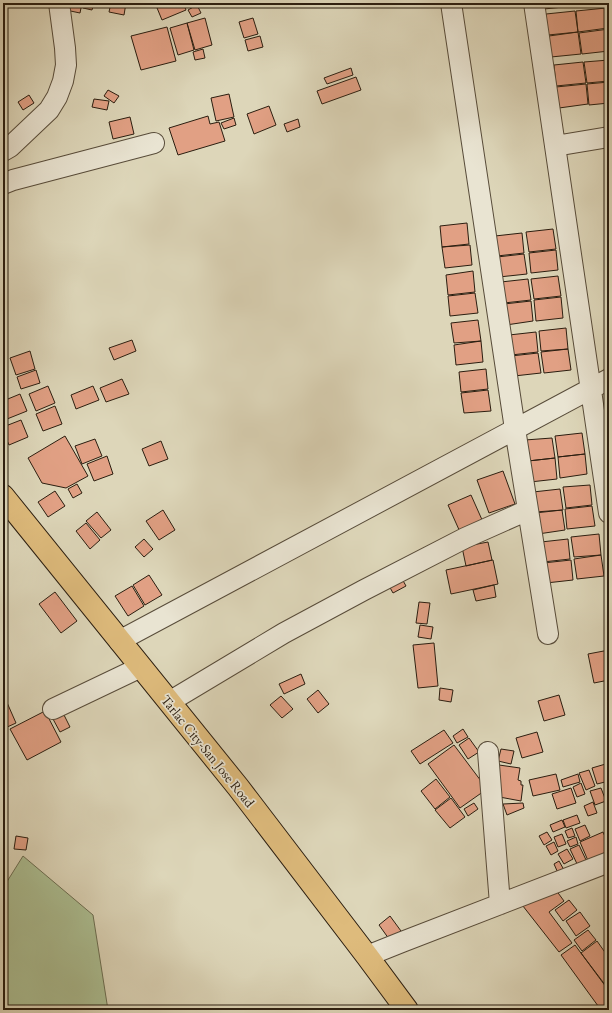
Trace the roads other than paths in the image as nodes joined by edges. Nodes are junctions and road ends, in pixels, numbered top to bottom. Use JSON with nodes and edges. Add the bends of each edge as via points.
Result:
{"nodes":[{"id":1,"x":59,"y":3,"type":"edge"},
{"id":2,"x":451,"y":3,"type":"edge"},
{"id":3,"x":534,"y":3,"type":"edge"},
{"id":4,"x":609,"y":138,"type":"edge"},
{"id":5,"x":154,"y":143,"type":"dead end"},
{"id":6,"x":555,"y":146,"type":"junction"},
{"id":7,"x":3,"y":151,"type":"edge"},
{"id":8,"x":3,"y":184,"type":"edge"},
{"id":9,"x":609,"y":379,"type":"edge"},
{"id":10,"x":590,"y":389,"type":"junction"},
{"id":11,"x":515,"y":429,"type":"junction"},
{"id":12,"x":3,"y":496,"type":"edge"},
{"id":13,"x":528,"y":510,"type":"junction"},
{"id":14,"x":609,"y":513,"type":"edge"},
{"id":15,"x":548,"y":634,"type":"dead end"},
{"id":16,"x":119,"y":641,"type":"junction"},
{"id":17,"x":140,"y":667,"type":"junction"},
{"id":18,"x":169,"y":702,"type":"junction"},
{"id":19,"x":52,"y":709,"type":"dead end"},
{"id":20,"x":488,"y":752,"type":"dead end"},
{"id":21,"x":609,"y":862,"type":"edge"},
{"id":22,"x":500,"y":904,"type":"junction"},
{"id":23,"x":367,"y":956,"type":"junction"},
{"id":24,"x":407,"y":1010,"type":"edge"}],
"edges":[{"from":1,"to":7,"type":"street","via":[[66,65],[57,97],[49,110]]},
{"from":2,"to":11,"type":"street"},
{"from":3,"to":6,"type":"street"},
{"from":4,"to":6,"type":"street"},
{"from":5,"to":8,"type":"street"},
{"from":6,"to":10,"type":"street"},
{"from":9,"to":10,"type":"street"},
{"from":10,"to":11,"type":"street"},
{"from":10,"to":14,"type":"street"},
{"from":11,"to":13,"type":"street"},
{"from":11,"to":16,"type":"street"},
{"from":12,"to":16,"type":"main road","name":"Tarlac City-San Jose Road"},
{"from":13,"to":15,"type":"street"},
{"from":13,"to":18,"type":"street","via":[[465,538],[364,590],[284,633]]},
{"from":16,"to":17,"type":"main road","name":"Tarlac City-San Jose Road"},
{"from":17,"to":18,"type":"main road","name":"Tarlac City-San Jose Road"},
{"from":17,"to":19,"type":"street"},
{"from":18,"to":23,"type":"main road","name":"Tarlac City-San Jose Road","via":[[238,787]]},
{"from":20,"to":22,"type":"street"},
{"from":21,"to":22,"type":"street"},
{"from":22,"to":23,"type":"street"},
{"from":23,"to":24,"type":"main road","name":"Tarlac City-San Jose Road"}]}
